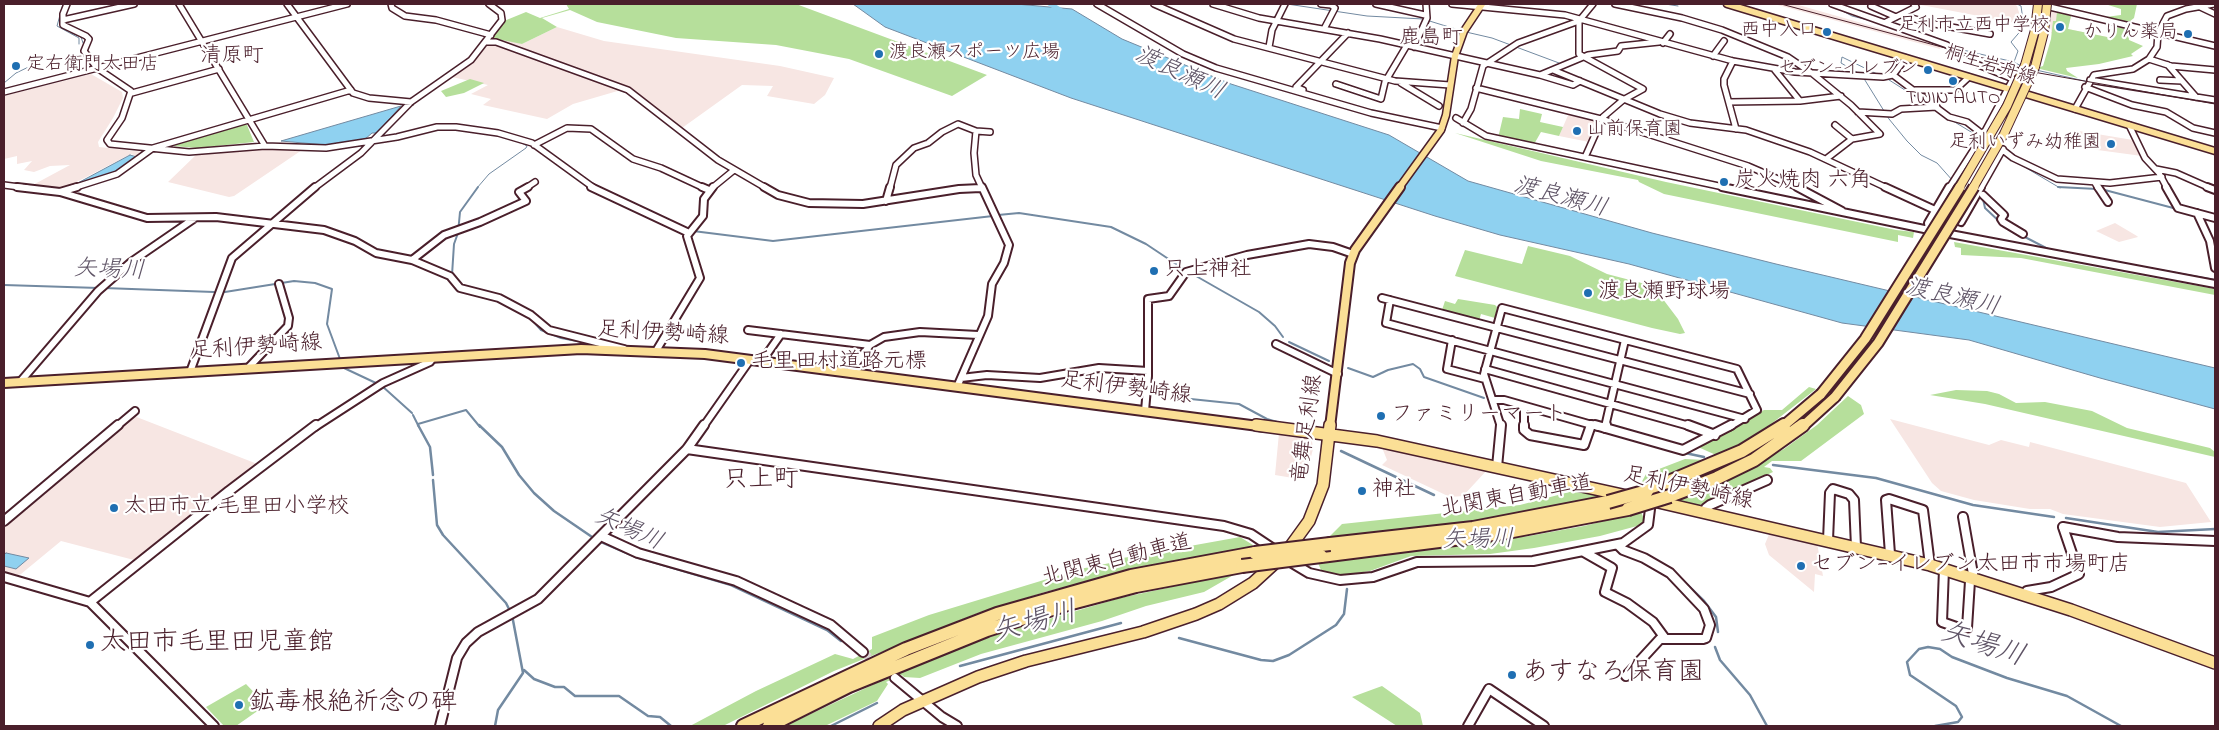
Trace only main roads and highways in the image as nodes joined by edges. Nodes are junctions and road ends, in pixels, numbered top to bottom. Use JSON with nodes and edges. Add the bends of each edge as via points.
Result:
{"nodes":[{"id":1,"x":1727,"y":4,"type":"edge"},
{"id":2,"x":2038,"y":4,"type":"edge"},
{"id":3,"x":2047,"y":4,"type":"edge"},
{"id":4,"x":1480,"y":5,"type":"edge"},
{"id":5,"x":2030,"y":66,"type":"junction"},
{"id":6,"x":2215,"y":151,"type":"edge"},
{"id":7,"x":4,"y":383,"type":"edge"},
{"id":8,"x":1330,"y":435,"type":"junction"},
{"id":9,"x":1649,"y":496,"type":"junction"},
{"id":10,"x":2215,"y":663,"type":"edge"},
{"id":11,"x":924,"y":702,"type":"junction"},
{"id":12,"x":743,"y":726,"type":"edge"},
{"id":13,"x":769,"y":726,"type":"edge"},
{"id":14,"x":879,"y":726,"type":"edge"},
{"id":15,"x":890,"y":726,"type":"edge"}],
"edges":[{"from":1,"to":6,"type":"main road","name":"桐生岩舟線"},
{"from":2,"to":5,"type":"highway","name":"北関東自動車道","bridge":true},
{"from":3,"to":5,"type":"highway","name":"北関東自動車道","bridge":true,"via":[[2044,32]]},
{"from":4,"to":8,"type":"main road","name":"竜舞足利線","via":[[1464,31],[1456,56],[1441,130],[1354,252],[1347,276]]},
{"from":5,"to":9,"type":"highway","name":"北関東自動車道","bridge":true,"via":[[1938,224],[1865,339],[1821,394],[1790,422],[1742,451]]},
{"from":5,"to":13,"type":"highway","name":"北関東自動車道","bridge":true,"via":[[2004,134],[1878,343],[1835,397],[1792,435],[1754,460],[1670,496],[1592,517],[1502,533],[1242,566],[1136,586],[1068,604],[987,630],[849,686]]},
{"from":7,"to":8,"type":"main road","name":"足利伊勢崎線","via":[[581,349],[656,350]]},
{"from":8,"to":9,"type":"main road","name":"足利伊勢崎線","via":[[1390,443]]},
{"from":8,"to":11,"type":"main road","name":"竜舞足利線","via":[[1318,501],[1298,538],[1253,583],[1196,614],[1143,632],[1000,669]]},
{"from":9,"to":10,"type":"main road","name":"足利伊勢崎線","via":[[1705,513],[1890,554],[1972,577]]},
{"from":9,"to":12,"type":"highway","name":"北関東自動車道","bridge":true,"via":[[1473,528],[1256,553],[1131,576],[997,614],[889,656]]},
{"from":11,"to":14,"type":"main road","name":"竜舞足利線","via":[[903,710]]},
{"from":11,"to":15,"type":"main road","name":"竜舞足利線"}]}
